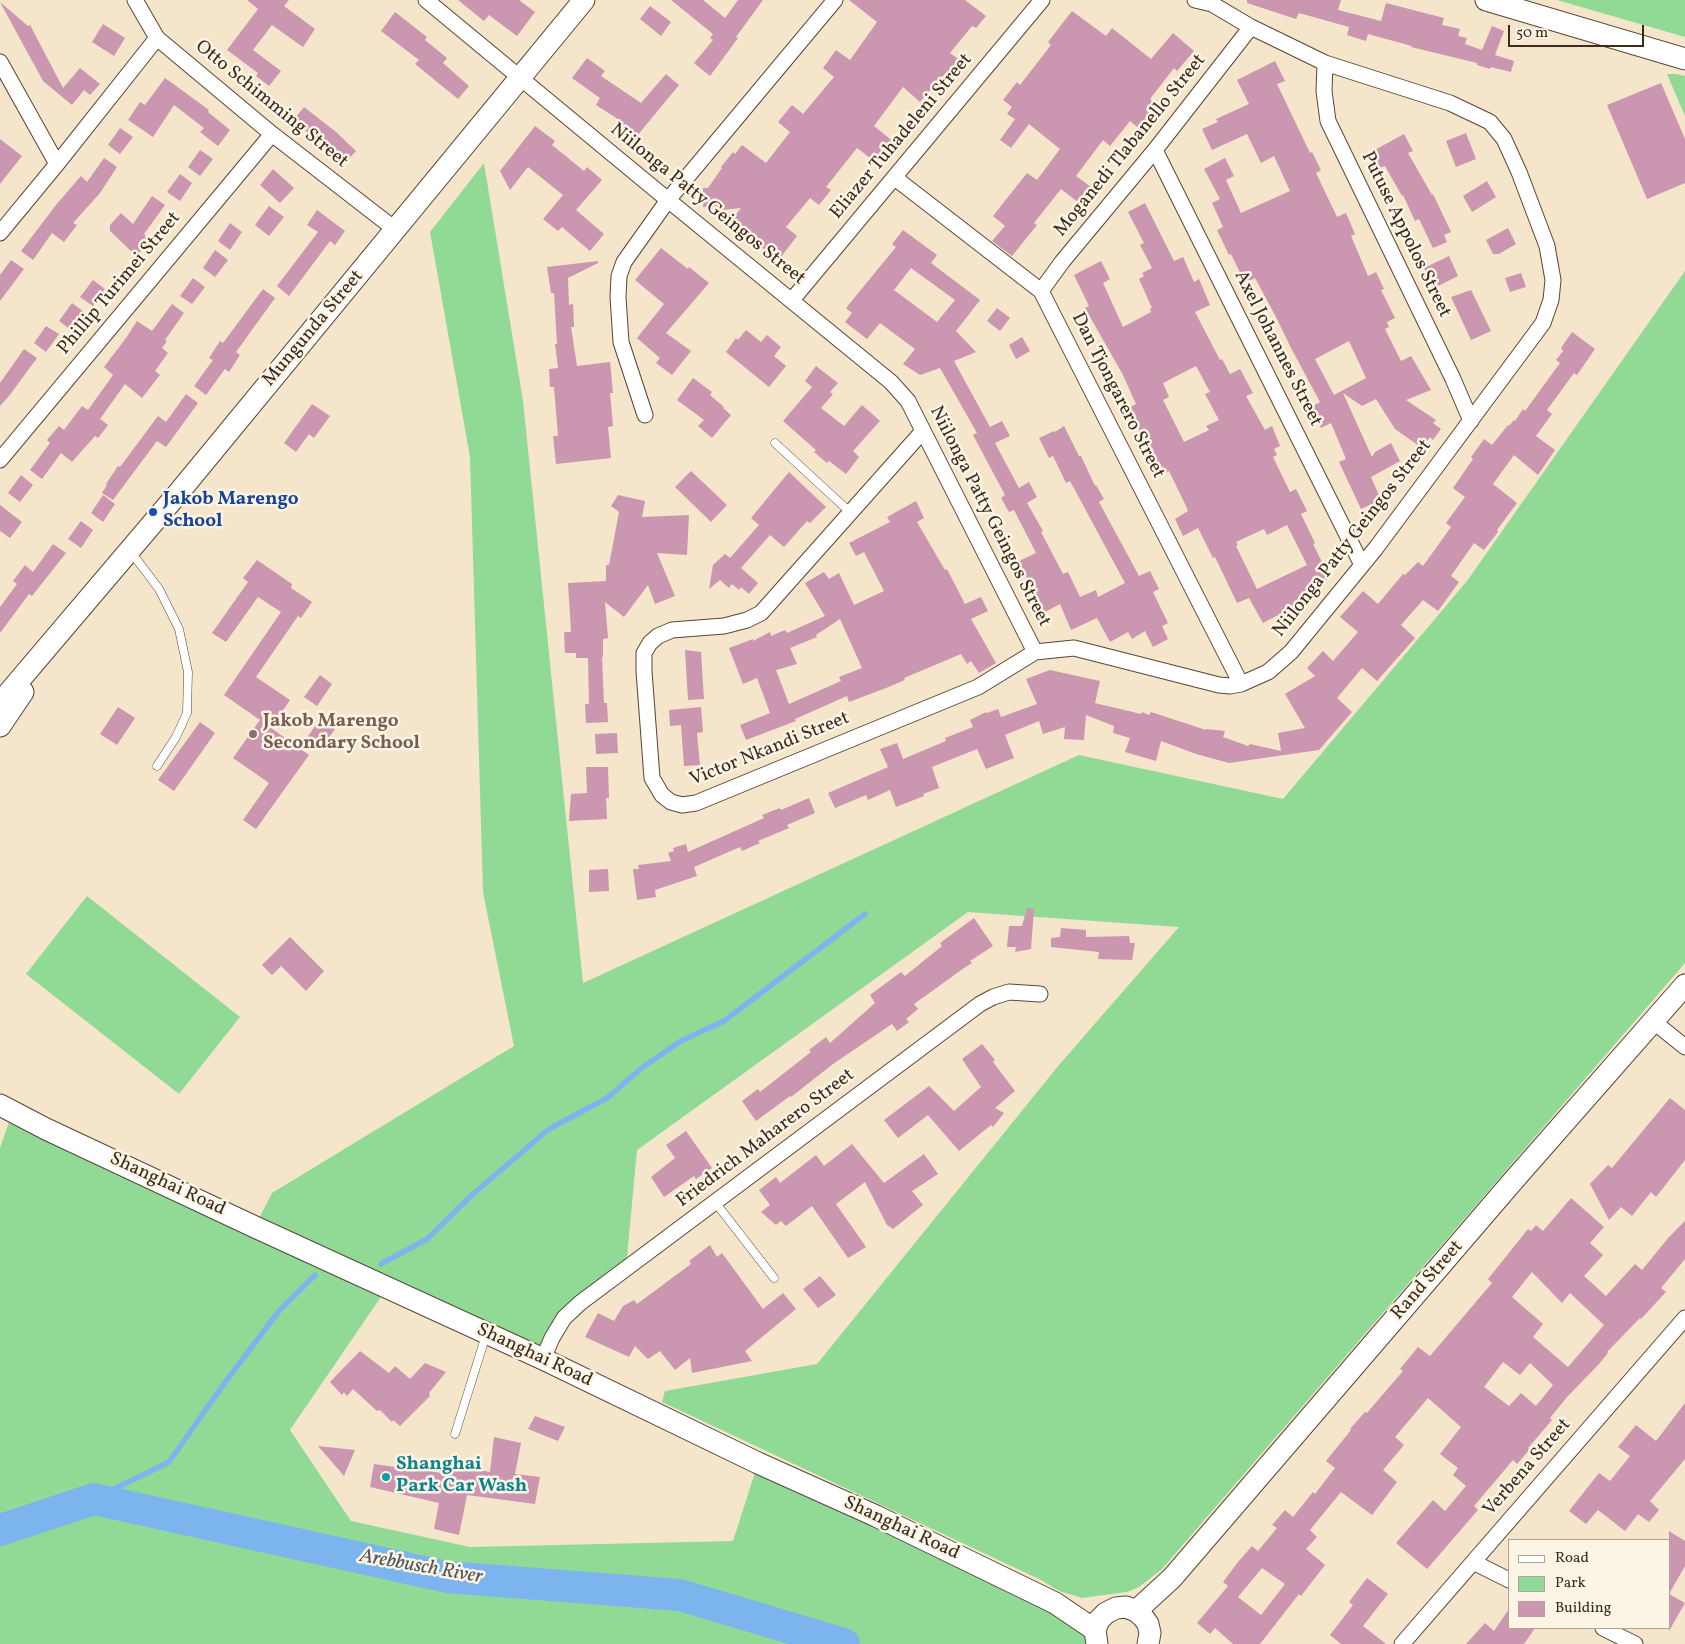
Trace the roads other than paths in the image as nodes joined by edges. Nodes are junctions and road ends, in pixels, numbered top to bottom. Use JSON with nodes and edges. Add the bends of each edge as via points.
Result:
{"nodes":[{"id":1,"x":135,"y":0,"type":"edge"},
{"id":2,"x":426,"y":0,"type":"edge"},
{"id":3,"x":584,"y":0,"type":"edge"},
{"id":4,"x":835,"y":0,"type":"edge"},
{"id":5,"x":1042,"y":0,"type":"edge"},
{"id":6,"x":1195,"y":0,"type":"edge"},
{"id":7,"x":1486,"y":0,"type":"edge"},
{"id":8,"x":1251,"y":27,"type":"junction"},
{"id":9,"x":157,"y":38,"type":"junction"},
{"id":10,"x":1685,"y":59,"type":"edge"},
{"id":11,"x":0,"y":62,"type":"edge"},
{"id":12,"x":1325,"y":63,"type":"junction"},
{"id":13,"x":520,"y":78,"type":"junction"},
{"id":14,"x":272,"y":134,"type":"junction"},
{"id":15,"x":1155,"y":150,"type":"junction"},
{"id":16,"x":58,"y":164,"type":"junction"},
{"id":17,"x":895,"y":178,"type":"junction"},
{"id":18,"x":668,"y":200,"type":"junction"},
{"id":19,"x":396,"y":230,"type":"junction"},
{"id":20,"x":0,"y":233,"type":"edge"},
{"id":21,"x":1041,"y":291,"type":"junction"},
{"id":22,"x":792,"y":300,"type":"junction"},
{"id":23,"x":645,"y":415,"type":"dead end"},
{"id":24,"x":1470,"y":421,"type":"junction"},
{"id":25,"x":923,"y":431,"type":"junction"},
{"id":26,"x":775,"y":443,"type":"dead end"},
{"id":27,"x":0,"y":460,"type":"edge"},
{"id":28,"x":851,"y":513,"type":"junction"},
{"id":29,"x":130,"y":550,"type":"junction"},
{"id":30,"x":1362,"y":565,"type":"junction"},
{"id":31,"x":1035,"y":652,"type":"junction"},
{"id":32,"x":41,"y":656,"type":"junction"},
{"id":33,"x":1241,"y":684,"type":"junction"},
{"id":34,"x":0,"y":703,"type":"edge"},
{"id":35,"x":0,"y":726,"type":"edge"},
{"id":36,"x":157,"y":766,"type":"dead end"},
{"id":37,"x":1685,"y":985,"type":"edge"},
{"id":38,"x":1040,"y":994,"type":"dead end"},
{"id":39,"x":1654,"y":1022,"type":"junction"},
{"id":40,"x":1685,"y":1047,"type":"edge"},
{"id":41,"x":4,"y":1106,"type":"edge"},
{"id":42,"x":715,"y":1202,"type":"junction"},
{"id":43,"x":774,"y":1278,"type":"dead end"},
{"id":44,"x":1684,"y":1320,"type":"edge"},
{"id":45,"x":486,"y":1333,"type":"junction"},
{"id":46,"x":543,"y":1359,"type":"junction"},
{"id":47,"x":455,"y":1434,"type":"dead end"},
{"id":48,"x":1473,"y":1562,"type":"junction"},
{"id":49,"x":1508,"y":1580,"type":"edge"},
{"id":50,"x":1099,"y":1629,"type":"edge"},
{"id":51,"x":1605,"y":1629,"type":"edge"},
{"id":52,"x":1149,"y":1631,"type":"edge"},
{"id":53,"x":1402,"y":1644,"type":"edge"},
{"id":54,"x":1635,"y":1644,"type":"edge"}],
"edges":[{"from":1,"to":9,"type":"street","name":"Otto Schimming Street"},
{"from":2,"to":13,"type":"street","name":"Niilonga Patty Geingos Street"},
{"from":3,"to":13,"type":"street","name":"Mungunda Street"},
{"from":4,"to":18,"type":"street"},
{"from":5,"to":17,"type":"street","name":"Eliazer Tuhadeleni Street"},
{"from":6,"to":8,"type":"street","name":"Niilonga Patty Geingos Street","via":[[1212,4]]},
{"from":7,"to":10,"type":"street"},
{"from":8,"to":12,"type":"street","name":"Niilonga Patty Geingos Street"},
{"from":8,"to":15,"type":"street","name":"Moganedi Tlabanello Street"},
{"from":9,"to":14,"type":"street","name":"Otto Schimming Street"},
{"from":9,"to":16,"type":"street"},
{"from":11,"to":16,"type":"street"},
{"from":12,"to":24,"type":"street","name":"Putuse Appolos Street","via":[[1328,121],[1453,379]]},
{"from":12,"to":24,"type":"street","name":"Niilonga Patty Geingos Street","via":[[1450,103],[1490,122],[1504,139],[1518,172],[1547,246],[1553,280],[1551,300],[1543,322]]},
{"from":13,"to":18,"type":"street","name":"Niilonga Patty Geingos Street"},
{"from":13,"to":19,"type":"street","name":"Mungunda Street"},
{"from":14,"to":19,"type":"street","name":"Otto Schimming Street"},
{"from":14,"to":27,"type":"street","name":"Phillip Turimei Street"},
{"from":15,"to":21,"type":"street","name":"Moganedi Tlabanello Street"},
{"from":15,"to":30,"type":"street","name":"Axel Johannes Street"},
{"from":16,"to":20,"type":"street"},
{"from":17,"to":21,"type":"street","name":"Dan Tjongarero Street"},
{"from":17,"to":22,"type":"street","name":"Eliazer Tuhadeleni Street"},
{"from":18,"to":22,"type":"street","name":"Niilonga Patty Geingos Street"},
{"from":18,"to":23,"type":"street","via":[[624,262],[619,276],[622,342]]},
{"from":19,"to":29,"type":"street","name":"Mungunda Street"},
{"from":21,"to":33,"type":"street","name":"Dan Tjongarero Street"},
{"from":22,"to":25,"type":"street","name":"Niilonga Patty Geingos Street","via":[[891,382],[908,401]]},
{"from":24,"to":30,"type":"street","name":"Niilonga Patty Geingos Street"},
{"from":25,"to":28,"type":"street","name":"Victor Nkandi Street"},
{"from":25,"to":31,"type":"street","name":"Niilonga Patty Geingos Street"},
{"from":26,"to":28,"type":"lane"},
{"from":28,"to":31,"type":"street","name":"Victor Nkandi Street","via":[[761,613],[724,626],[672,630],[650,643],[644,653],[644,672],[652,778],[671,802],[682,805],[696,802],[978,687]]},
{"from":29,"to":32,"type":"street","name":"Mungunda Street"},
{"from":29,"to":36,"type":"lane","via":[[159,589],[179,629],[188,672],[187,713]]},
{"from":30,"to":33,"type":"street","name":"Niilonga Patty Geingos Street","via":[[1291,652],[1268,672]]},
{"from":31,"to":33,"type":"street","name":"Niilonga Patty Geingos Street","via":[[1074,648],[1219,685]]},
{"from":32,"to":34,"type":"street","name":"Mungunda Street"},
{"from":32,"to":35,"type":"street","name":"Mungunda Street","via":[[31,679]]},
{"from":37,"to":39,"type":"street","name":"Rand Street"},
{"from":38,"to":42,"type":"street","name":"Friedrich Maharero Street","via":[[1009,992],[980,1004]]},
{"from":39,"to":40,"type":"street"},
{"from":39,"to":52,"type":"street","name":"Rand Street","via":[[1172,1578]]},
{"from":41,"to":45,"type":"street","name":"Shanghai Road","via":[[55,1133]]},
{"from":42,"to":43,"type":"lane"},
{"from":42,"to":46,"type":"street","name":"Friedrich Maharero Street","via":[[580,1303],[564,1318]]},
{"from":44,"to":48,"type":"street","name":"Verbena Street"},
{"from":45,"to":46,"type":"street","name":"Shanghai Road"},
{"from":45,"to":47,"type":"lane"},
{"from":46,"to":50,"type":"street","name":"Shanghai Road","via":[[876,1516],[1055,1603]]},
{"from":48,"to":49,"type":"street"},
{"from":48,"to":53,"type":"street","name":"Verbena Street"},
{"from":50,"to":52,"type":"street","via":[[1116,1608],[1126,1608]]},
{"from":51,"to":54,"type":"street"}]}
